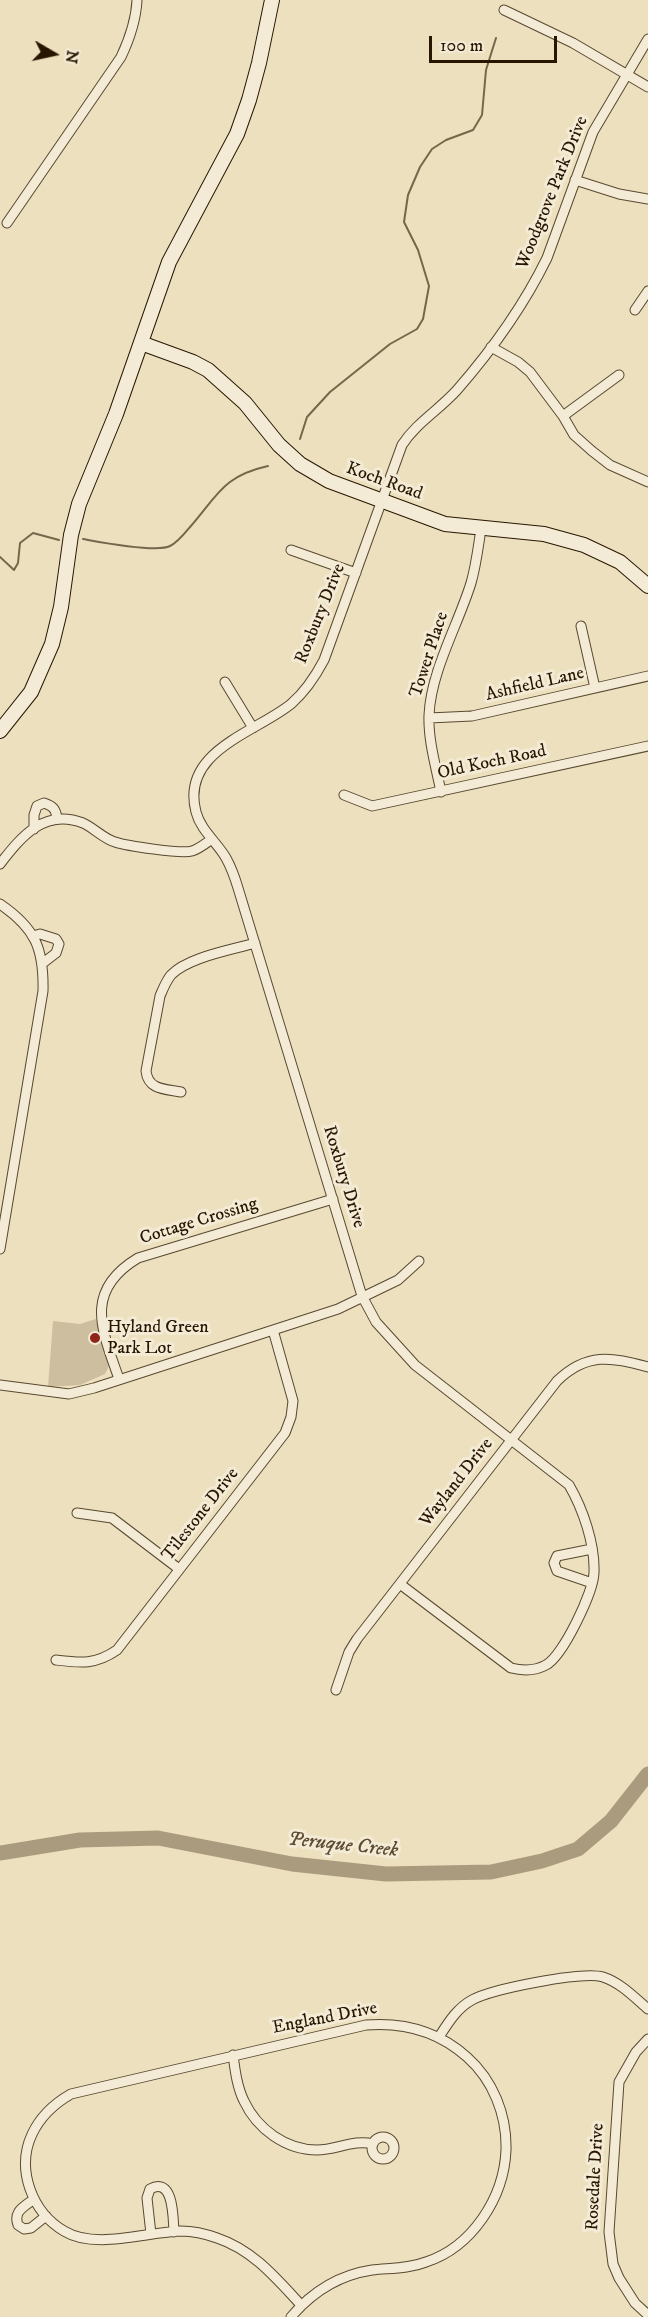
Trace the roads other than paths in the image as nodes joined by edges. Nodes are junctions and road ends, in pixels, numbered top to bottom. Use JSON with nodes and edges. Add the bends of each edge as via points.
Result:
{"nodes":[{"id":1,"x":137,"y":0,"type":"edge"},
{"id":2,"x":272,"y":0,"type":"edge"},
{"id":3,"x":504,"y":10,"type":"dead end"},
{"id":4,"x":648,"y":39,"type":"edge"},
{"id":5,"x":626,"y":75,"type":"junction"},
{"id":6,"x":648,"y":87,"type":"edge"},
{"id":7,"x":575,"y":180,"type":"junction"},
{"id":8,"x":648,"y":199,"type":"edge"},
{"id":9,"x":8,"y":223,"type":"dead end"},
{"id":10,"x":648,"y":291,"type":"edge"},
{"id":11,"x":635,"y":310,"type":"dead end"},
{"id":12,"x":141,"y":343,"type":"junction"},
{"id":13,"x":491,"y":347,"type":"junction"},
{"id":14,"x":620,"y":375,"type":"dead end"},
{"id":15,"x":563,"y":416,"type":"junction"},
{"id":16,"x":648,"y":482,"type":"edge"},
{"id":17,"x":382,"y":501,"type":"junction"},
{"id":18,"x":481,"y":529,"type":"junction"},
{"id":19,"x":291,"y":550,"type":"dead end"},
{"id":20,"x":356,"y":573,"type":"junction"},
{"id":21,"x":648,"y":586,"type":"edge"},
{"id":22,"x":581,"y":626,"type":"dead end"},
{"id":23,"x":648,"y":676,"type":"edge"},
{"id":24,"x":225,"y":682,"type":"dead end"},
{"id":25,"x":595,"y":688,"type":"junction"},
{"id":26,"x":429,"y":718,"type":"junction"},
{"id":27,"x":254,"y":728,"type":"junction"},
{"id":28,"x":0,"y":731,"type":"edge"},
{"id":29,"x":648,"y":746,"type":"edge"},
{"id":30,"x":441,"y":792,"type":"junction"},
{"id":31,"x":344,"y":795,"type":"dead end"},
{"id":32,"x":57,"y":819,"type":"junction"},
{"id":33,"x":34,"y":828,"type":"junction"},
{"id":34,"x":212,"y":839,"type":"junction"},
{"id":35,"x":0,"y":864,"type":"edge"},
{"id":36,"x":0,"y":904,"type":"edge"},
{"id":37,"x":33,"y":936,"type":"junction"},
{"id":38,"x":255,"y":943,"type":"junction"},
{"id":39,"x":43,"y":963,"type":"junction"},
{"id":40,"x":181,"y":1092,"type":"dead end"},
{"id":41,"x":333,"y":1199,"type":"junction"},
{"id":42,"x":0,"y":1248,"type":"edge"},
{"id":43,"x":418,"y":1261,"type":"dead end"},
{"id":44,"x":362,"y":1296,"type":"junction"},
{"id":45,"x":273,"y":1330,"type":"junction"},
{"id":46,"x":648,"y":1367,"type":"edge"},
{"id":47,"x":119,"y":1379,"type":"junction"},
{"id":48,"x":0,"y":1385,"type":"edge"},
{"id":49,"x":511,"y":1440,"type":"junction"},
{"id":50,"x":77,"y":1513,"type":"dead end"},
{"id":51,"x":592,"y":1550,"type":"junction"},
{"id":52,"x":179,"y":1569,"type":"junction"},
{"id":53,"x":592,"y":1582,"type":"junction"},
{"id":54,"x":400,"y":1584,"type":"junction"},
{"id":55,"x":56,"y":1660,"type":"dead end"},
{"id":56,"x":336,"y":1690,"type":"dead end"},
{"id":57,"x":648,"y":2009,"type":"edge"},
{"id":58,"x":439,"y":2037,"type":"junction"},
{"id":59,"x":648,"y":2039,"type":"edge"},
{"id":60,"x":232,"y":2055,"type":"junction"},
{"id":61,"x":373,"y":2144,"type":"dead end"},
{"id":62,"x":34,"y":2199,"type":"junction"},
{"id":63,"x":46,"y":2216,"type":"junction"},
{"id":64,"x":174,"y":2232,"type":"junction"},
{"id":65,"x":151,"y":2234,"type":"junction"},
{"id":66,"x":301,"y":2305,"type":"junction"},
{"id":67,"x":648,"y":2315,"type":"edge"},
{"id":68,"x":291,"y":2317,"type":"edge"}],
"edges":[{"from":1,"to":9,"type":"street","via":[[131,34],[121,57]]},
{"from":2,"to":12,"type":"main road","via":[[257,72],[237,134],[169,262]]},
{"from":3,"to":5,"type":"street","via":[[573,43]]},
{"from":4,"to":5,"type":"street","name":"Woodgrove Park Drive"},
{"from":5,"to":6,"type":"street"},
{"from":5,"to":7,"type":"street","name":"Woodgrove Park Drive","via":[[593,132]]},
{"from":7,"to":8,"type":"street"},
{"from":7,"to":13,"type":"street","name":"Woodgrove Park Drive","via":[[538,276]]},
{"from":10,"to":11,"type":"street"},
{"from":12,"to":17,"type":"main road","name":"Koch Road","via":[[193,362],[221,380],[300,465]]},
{"from":12,"to":28,"type":"main road","via":[[79,504],[52,644],[31,692]]},
{"from":13,"to":15,"type":"street","via":[[530,372]]},
{"from":13,"to":17,"type":"street","name":"Woodgrove Park Drive","via":[[446,402],[409,434]]},
{"from":14,"to":15,"type":"street"},
{"from":15,"to":16,"type":"street","via":[[574,435],[610,465]]},
{"from":17,"to":18,"type":"main road","name":"Koch Road","via":[[445,524]]},
{"from":17,"to":20,"type":"street","name":"Roxbury Drive"},
{"from":18,"to":21,"type":"main road","name":"Koch Road","via":[[544,534],[584,545],[620,562]]},
{"from":18,"to":26,"type":"street","name":"Tower Place","via":[[471,584],[435,682]]},
{"from":19,"to":20,"type":"street"},
{"from":20,"to":27,"type":"street","name":"Roxbury Drive","via":[[324,660],[310,685]]},
{"from":22,"to":25,"type":"street"},
{"from":23,"to":25,"type":"street","name":"Ashfield Lane"},
{"from":24,"to":27,"type":"street"},
{"from":25,"to":26,"type":"street","name":"Ashfield Lane","via":[[472,716]]},
{"from":26,"to":30,"type":"street","name":"Tower Place"},
{"from":27,"to":34,"type":"street","name":"Roxbury Drive","via":[[219,748],[197,777],[196,812]]},
{"from":29,"to":30,"type":"street","name":"Old Koch Road"},
{"from":30,"to":31,"type":"street","name":"Old Koch Road","via":[[372,806]]},
{"from":32,"to":33,"type":"street"},
{"from":32,"to":33,"type":"street","via":[[52,806],[44,803],[37,806]]},
{"from":32,"to":34,"type":"street","via":[[81,822],[113,842],[184,852]]},
{"from":33,"to":35,"type":"street","via":[[20,838]]},
{"from":34,"to":38,"type":"street","name":"Roxbury Drive","via":[[226,857]]},
{"from":36,"to":37,"type":"street","via":[[27,926]]},
{"from":37,"to":39,"type":"street"},
{"from":37,"to":39,"type":"street","via":[[48,935],[59,945],[56,953]]},
{"from":38,"to":40,"type":"street","via":[[185,964],[164,985],[147,1078],[155,1087]]},
{"from":38,"to":41,"type":"street","name":"Roxbury Drive"},
{"from":39,"to":42,"type":"street","via":[[43,991]]},
{"from":41,"to":44,"type":"street","name":"Roxbury Drive"},
{"from":41,"to":47,"type":"street","name":"Cottage Crossing","via":[[138,1258],[118,1271],[107,1289],[100,1313]]},
{"from":43,"to":44,"type":"street","via":[[398,1280]]},
{"from":44,"to":45,"type":"street","via":[[338,1309]]},
{"from":44,"to":49,"type":"street","name":"Roxbury Drive","via":[[376,1322],[415,1365]]},
{"from":45,"to":47,"type":"street"},
{"from":45,"to":52,"type":"street","name":"Tilestone Drive","via":[[293,1401],[285,1433]]},
{"from":46,"to":49,"type":"street","name":"Wayland Drive","via":[[609,1358],[574,1366],[557,1381]]},
{"from":47,"to":48,"type":"street","via":[[69,1394]]},
{"from":49,"to":51,"type":"street","name":"Roxbury Drive","via":[[569,1485]]},
{"from":49,"to":54,"type":"street","name":"Wayland Drive"},
{"from":50,"to":52,"type":"street","via":[[112,1518]]},
{"from":51,"to":53,"type":"street","name":"Roxbury Drive"},
{"from":51,"to":53,"type":"street","via":[[557,1556],[554,1563],[557,1571]]},
{"from":52,"to":55,"type":"street","name":"Tilestone Drive","via":[[117,1650],[104,1659],[85,1663]]},
{"from":53,"to":54,"type":"street","name":"Roxbury Drive","via":[[558,1654],[547,1665],[522,1671],[511,1668]]},
{"from":54,"to":56,"type":"street","name":"Wayland Drive","via":[[349,1652]]},
{"from":57,"to":58,"type":"street","via":[[616,1983],[602,1977],[574,1975],[473,1999],[459,2009]]},
{"from":58,"to":60,"type":"street","name":"England Drive","via":[[408,2026],[384,2023]]},
{"from":58,"to":66,"type":"street","name":"England Drive","via":[[471,2060],[500,2105],[505,2159],[492,2204],[472,2231],[443,2254],[404,2268],[371,2270],[338,2280]]},
{"from":59,"to":67,"type":"street","name":"Rosedale Drive","via":[[619,2082],[609,2232],[619,2278]]},
{"from":60,"to":61,"type":"street","via":[[243,2100],[261,2127],[278,2140],[317,2150],[363,2141]]},
{"from":60,"to":62,"type":"street","name":"England Drive","via":[[93,2087],[56,2103],[38,2122],[26,2149],[27,2179]]},
{"from":62,"to":63,"type":"street","name":"England Drive"},
{"from":62,"to":63,"type":"street","via":[[19,2210],[18,2225],[31,2228]]},
{"from":63,"to":65,"type":"street","name":"England Drive","via":[[64,2232],[84,2238],[106,2240]]},
{"from":64,"to":65,"type":"street","name":"England Drive"},
{"from":64,"to":65,"type":"street","via":[[170,2194],[156,2186],[147,2198]]},
{"from":64,"to":66,"type":"street","name":"England Drive","via":[[216,2237],[237,2246],[272,2273]]},
{"from":66,"to":68,"type":"street","name":"England Drive"}]}
